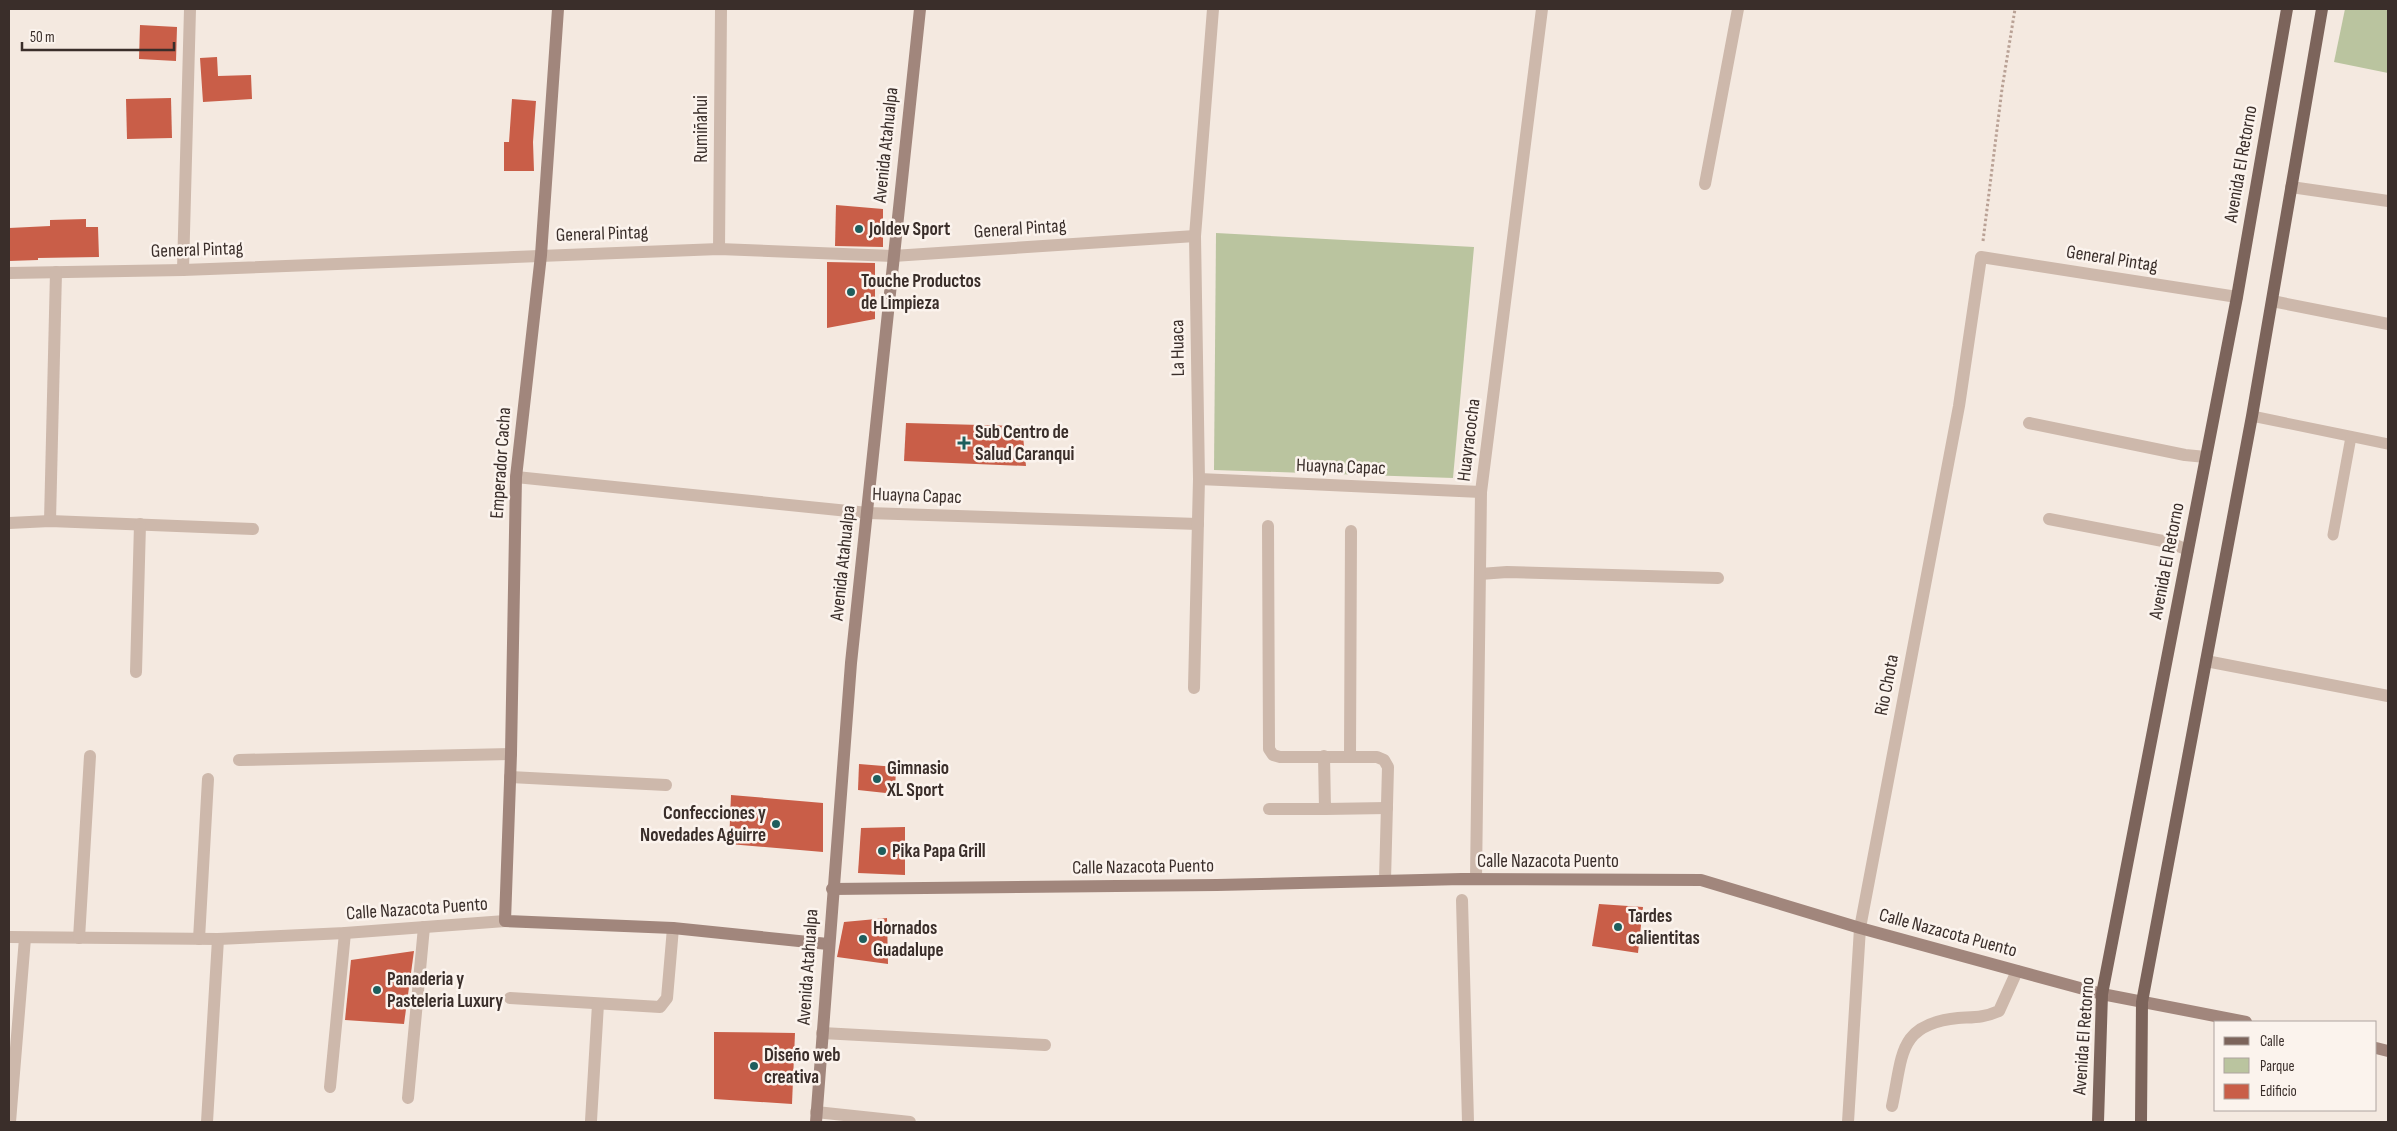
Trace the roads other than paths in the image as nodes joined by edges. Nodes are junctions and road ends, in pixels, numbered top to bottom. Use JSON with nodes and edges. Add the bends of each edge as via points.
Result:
{"nodes":[{"id":1,"x":190,"y":9,"type":"edge"},
{"id":2,"x":558,"y":9,"type":"edge"},
{"id":3,"x":721,"y":9,"type":"edge"},
{"id":4,"x":920,"y":9,"type":"edge"},
{"id":5,"x":1212,"y":9,"type":"edge"},
{"id":6,"x":1542,"y":9,"type":"edge"},
{"id":7,"x":1738,"y":9,"type":"edge"},
{"id":8,"x":2287,"y":9,"type":"edge"},
{"id":9,"x":2322,"y":9,"type":"edge"},
{"id":10,"x":1706,"y":184,"type":"dead end"},
{"id":11,"x":2292,"y":186,"type":"junction"},
{"id":12,"x":2388,"y":201,"type":"edge"},
{"id":13,"x":1195,"y":236,"type":"junction"},
{"id":14,"x":719,"y":249,"type":"junction"},
{"id":15,"x":541,"y":255,"type":"junction"},
{"id":16,"x":893,"y":256,"type":"junction"},
{"id":17,"x":1981,"y":257,"type":"joint"},
{"id":18,"x":182,"y":270,"type":"junction"},
{"id":19,"x":9,"y":272,"type":"edge"},
{"id":20,"x":56,"y":272,"type":"junction"},
{"id":21,"x":2237,"y":297,"type":"junction"},
{"id":22,"x":2272,"y":301,"type":"junction"},
{"id":23,"x":2388,"y":324,"type":"edge"},
{"id":24,"x":2252,"y":416,"type":"junction"},
{"id":25,"x":2029,"y":423,"type":"dead end"},
{"id":26,"x":2351,"y":436,"type":"junction"},
{"id":27,"x":2388,"y":444,"type":"edge"},
{"id":28,"x":2206,"y":457,"type":"junction"},
{"id":29,"x":516,"y":477,"type":"junction"},
{"id":30,"x":1199,"y":479,"type":"junction"},
{"id":31,"x":1481,"y":492,"type":"junction"},
{"id":32,"x":868,"y":513,"type":"junction"},
{"id":33,"x":2049,"y":519,"type":"dead end"},
{"id":34,"x":50,"y":521,"type":"junction"},
{"id":35,"x":9,"y":523,"type":"edge"},
{"id":36,"x":140,"y":524,"type":"junction"},
{"id":37,"x":1198,"y":524,"type":"junction"},
{"id":38,"x":1268,"y":526,"type":"dead end"},
{"id":39,"x":253,"y":529,"type":"dead end"},
{"id":40,"x":1351,"y":531,"type":"dead end"},
{"id":41,"x":2333,"y":535,"type":"dead end"},
{"id":42,"x":2188,"y":550,"type":"junction"},
{"id":43,"x":1480,"y":574,"type":"junction"},
{"id":44,"x":1718,"y":578,"type":"dead end"},
{"id":45,"x":2206,"y":661,"type":"junction"},
{"id":46,"x":136,"y":672,"type":"dead end"},
{"id":47,"x":1194,"y":688,"type":"dead end"},
{"id":48,"x":2388,"y":696,"type":"edge"},
{"id":49,"x":511,"y":754,"type":"junction"},
{"id":50,"x":90,"y":756,"type":"dead end"},
{"id":51,"x":1324,"y":756,"type":"junction"},
{"id":52,"x":1350,"y":756,"type":"junction"},
{"id":53,"x":239,"y":760,"type":"dead end"},
{"id":54,"x":510,"y":777,"type":"junction"},
{"id":55,"x":208,"y":779,"type":"dead end"},
{"id":56,"x":666,"y":786,"type":"dead end"},
{"id":57,"x":1387,"y":808,"type":"junction"},
{"id":58,"x":1270,"y":809,"type":"dead end"},
{"id":59,"x":1324,"y":809,"type":"junction"},
{"id":60,"x":1476,"y":879,"type":"junction"},
{"id":61,"x":1385,"y":880,"type":"junction"},
{"id":62,"x":832,"y":889,"type":"junction"},
{"id":63,"x":1462,"y":900,"type":"dead end"},
{"id":64,"x":505,"y":921,"type":"junction"},
{"id":65,"x":424,"y":927,"type":"junction"},
{"id":66,"x":673,"y":928,"type":"junction"},
{"id":67,"x":1860,"y":928,"type":"junction"},
{"id":68,"x":345,"y":933,"type":"junction"},
{"id":69,"x":9,"y":938,"type":"edge"},
{"id":70,"x":25,"y":938,"type":"junction"},
{"id":71,"x":79,"y":938,"type":"junction"},
{"id":72,"x":199,"y":939,"type":"junction"},
{"id":73,"x":218,"y":939,"type":"junction"},
{"id":74,"x":828,"y":944,"type":"junction"},
{"id":75,"x":2017,"y":971,"type":"junction"},
{"id":76,"x":2102,"y":994,"type":"junction"},
{"id":77,"x":510,"y":998,"type":"dead end"},
{"id":78,"x":2142,"y":1002,"type":"junction"},
{"id":79,"x":598,"y":1004,"type":"junction"},
{"id":80,"x":2241,"y":1021,"type":"edge"},
{"id":81,"x":822,"y":1033,"type":"junction"},
{"id":82,"x":1045,"y":1045,"type":"dead end"},
{"id":83,"x":330,"y":1087,"type":"dead end"},
{"id":84,"x":408,"y":1098,"type":"dead end"},
{"id":85,"x":1892,"y":1106,"type":"dead end"},
{"id":86,"x":816,"y":1117,"type":"edge"},
{"id":87,"x":591,"y":1121,"type":"dead end"},
{"id":88,"x":10,"y":1122,"type":"edge"},
{"id":89,"x":207,"y":1122,"type":"edge"},
{"id":90,"x":910,"y":1122,"type":"edge"},
{"id":91,"x":1468,"y":1122,"type":"edge"},
{"id":92,"x":1848,"y":1122,"type":"edge"},
{"id":93,"x":2098,"y":1122,"type":"edge"},
{"id":94,"x":2141,"y":1122,"type":"edge"}],
"edges":[{"from":1,"to":18,"type":"street"},
{"from":2,"to":15,"type":"street","name":"Emperador Cacha"},
{"from":3,"to":14,"type":"street","name":"Rumiñahui"},
{"from":4,"to":16,"type":"street","name":"Avenida Atahualpa"},
{"from":5,"to":13,"type":"street","name":"La Huaca"},
{"from":6,"to":31,"type":"street","name":"Huayracocha"},
{"from":7,"to":10,"type":"street"},
{"from":8,"to":21,"type":"main road","name":"Avenida El Retorno"},
{"from":9,"to":11,"type":"main road"},
{"from":11,"to":12,"type":"street"},
{"from":11,"to":22,"type":"main road"},
{"from":13,"to":16,"type":"street","name":"General Pintag"},
{"from":13,"to":30,"type":"street","name":"La Huaca"},
{"from":14,"to":15,"type":"street","name":"General Pintag"},
{"from":14,"to":16,"type":"street","name":"General Pintag"},
{"from":15,"to":18,"type":"street","name":"General Pintag"},
{"from":15,"to":29,"type":"street","name":"Emperador Cacha"},
{"from":16,"to":32,"type":"street","name":"Avenida Atahualpa"},
{"from":17,"to":21,"type":"street","name":"General Pintag"},
{"from":17,"to":67,"type":"street","name":"Rio Chota","via":[[1957,416]]},
{"from":18,"to":20,"type":"street","name":"General Pintag"},
{"from":19,"to":20,"type":"street","name":"General Pintag"},
{"from":20,"to":34,"type":"street"},
{"from":21,"to":28,"type":"main road","name":"Avenida El Retorno"},
{"from":22,"to":23,"type":"street"},
{"from":22,"to":24,"type":"main road"},
{"from":24,"to":26,"type":"lane"},
{"from":24,"to":45,"type":"main road"},
{"from":25,"to":28,"type":"street"},
{"from":26,"to":27,"type":"lane"},
{"from":26,"to":41,"type":"lane"},
{"from":28,"to":42,"type":"main road","name":"Avenida El Retorno"},
{"from":29,"to":32,"type":"street","name":"Huayna Capac"},
{"from":29,"to":49,"type":"street","name":"Emperador Cacha"},
{"from":30,"to":31,"type":"street","name":"Huayna Capac"},
{"from":30,"to":37,"type":"street","name":"La Huaca"},
{"from":31,"to":43,"type":"street","name":"Huayracocha"},
{"from":32,"to":37,"type":"street","name":"Huayna Capac"},
{"from":32,"to":62,"type":"street","name":"Avenida Atahualpa","via":[[851,662]]},
{"from":33,"to":42,"type":"street","via":[[2168,542]]},
{"from":34,"to":35,"type":"street"},
{"from":34,"to":36,"type":"street"},
{"from":36,"to":39,"type":"street"},
{"from":36,"to":46,"type":"street"},
{"from":37,"to":47,"type":"street","name":"La Huaca"},
{"from":38,"to":51,"type":"street","via":[[1269,749],[1280,757]]},
{"from":40,"to":52,"type":"street"},
{"from":42,"to":76,"type":"main road","name":"Avenida El Retorno"},
{"from":43,"to":44,"type":"street"},
{"from":43,"to":60,"type":"street","name":"Huayracocha"},
{"from":45,"to":48,"type":"street"},
{"from":45,"to":78,"type":"main road"},
{"from":49,"to":53,"type":"street"},
{"from":49,"to":54,"type":"street","name":"Emperador Cacha"},
{"from":50,"to":71,"type":"street"},
{"from":51,"to":52,"type":"street"},
{"from":51,"to":59,"type":"street"},
{"from":52,"to":57,"type":"street","via":[[1384,760],[1388,767]]},
{"from":54,"to":56,"type":"street"},
{"from":54,"to":64,"type":"street","name":"Emperador Cacha"},
{"from":55,"to":72,"type":"street"},
{"from":57,"to":59,"type":"street"},
{"from":57,"to":61,"type":"street"},
{"from":58,"to":59,"type":"street"},
{"from":60,"to":61,"type":"street","name":"Calle Nazacota Puento"},
{"from":60,"to":67,"type":"street","name":"Calle Nazacota Puento","via":[[1701,880]]},
{"from":61,"to":62,"type":"street","name":"Calle Nazacota Puento"},
{"from":62,"to":74,"type":"street","name":"Avenida Atahualpa"},
{"from":63,"to":91,"type":"street"},
{"from":64,"to":65,"type":"street","name":"Calle Nazacota Puento"},
{"from":64,"to":66,"type":"street","name":"Calle Nazacota Puento"},
{"from":65,"to":68,"type":"street","name":"Calle Nazacota Puento"},
{"from":65,"to":84,"type":"street"},
{"from":66,"to":74,"type":"street","name":"Calle Nazacota Puento"},
{"from":66,"to":79,"type":"street","via":[[667,998],[660,1007]]},
{"from":67,"to":75,"type":"street","name":"Calle Nazacota Puento"},
{"from":67,"to":92,"type":"street","name":"Rio Chota"},
{"from":68,"to":73,"type":"street","name":"Calle Nazacota Puento"},
{"from":68,"to":83,"type":"street"},
{"from":69,"to":70,"type":"street","name":"Calle Nazacota Puento"},
{"from":70,"to":71,"type":"street","name":"Calle Nazacota Puento"},
{"from":70,"to":88,"type":"street"},
{"from":71,"to":72,"type":"street","name":"Calle Nazacota Puento"},
{"from":72,"to":73,"type":"street","name":"Calle Nazacota Puento"},
{"from":73,"to":89,"type":"street"},
{"from":74,"to":81,"type":"street","name":"Avenida Atahualpa"},
{"from":75,"to":76,"type":"street","name":"Calle Nazacota Puento"},
{"from":75,"to":85,"type":"street","via":[[1999,1012],[1984,1018],[1928,1023],[1910,1036],[1904,1049]]},
{"from":76,"to":78,"type":"street","name":"Calle Nazacota Puento"},
{"from":76,"to":93,"type":"main road","name":"Avenida El Retorno"},
{"from":77,"to":79,"type":"street"},
{"from":78,"to":80,"type":"street","name":"Calle Nazacota Puento"},
{"from":78,"to":94,"type":"main road"},
{"from":79,"to":87,"type":"street"},
{"from":81,"to":82,"type":"street"},
{"from":81,"to":86,"type":"street","name":"Avenida Atahualpa"},
{"from":86,"to":90,"type":"street"}]}
